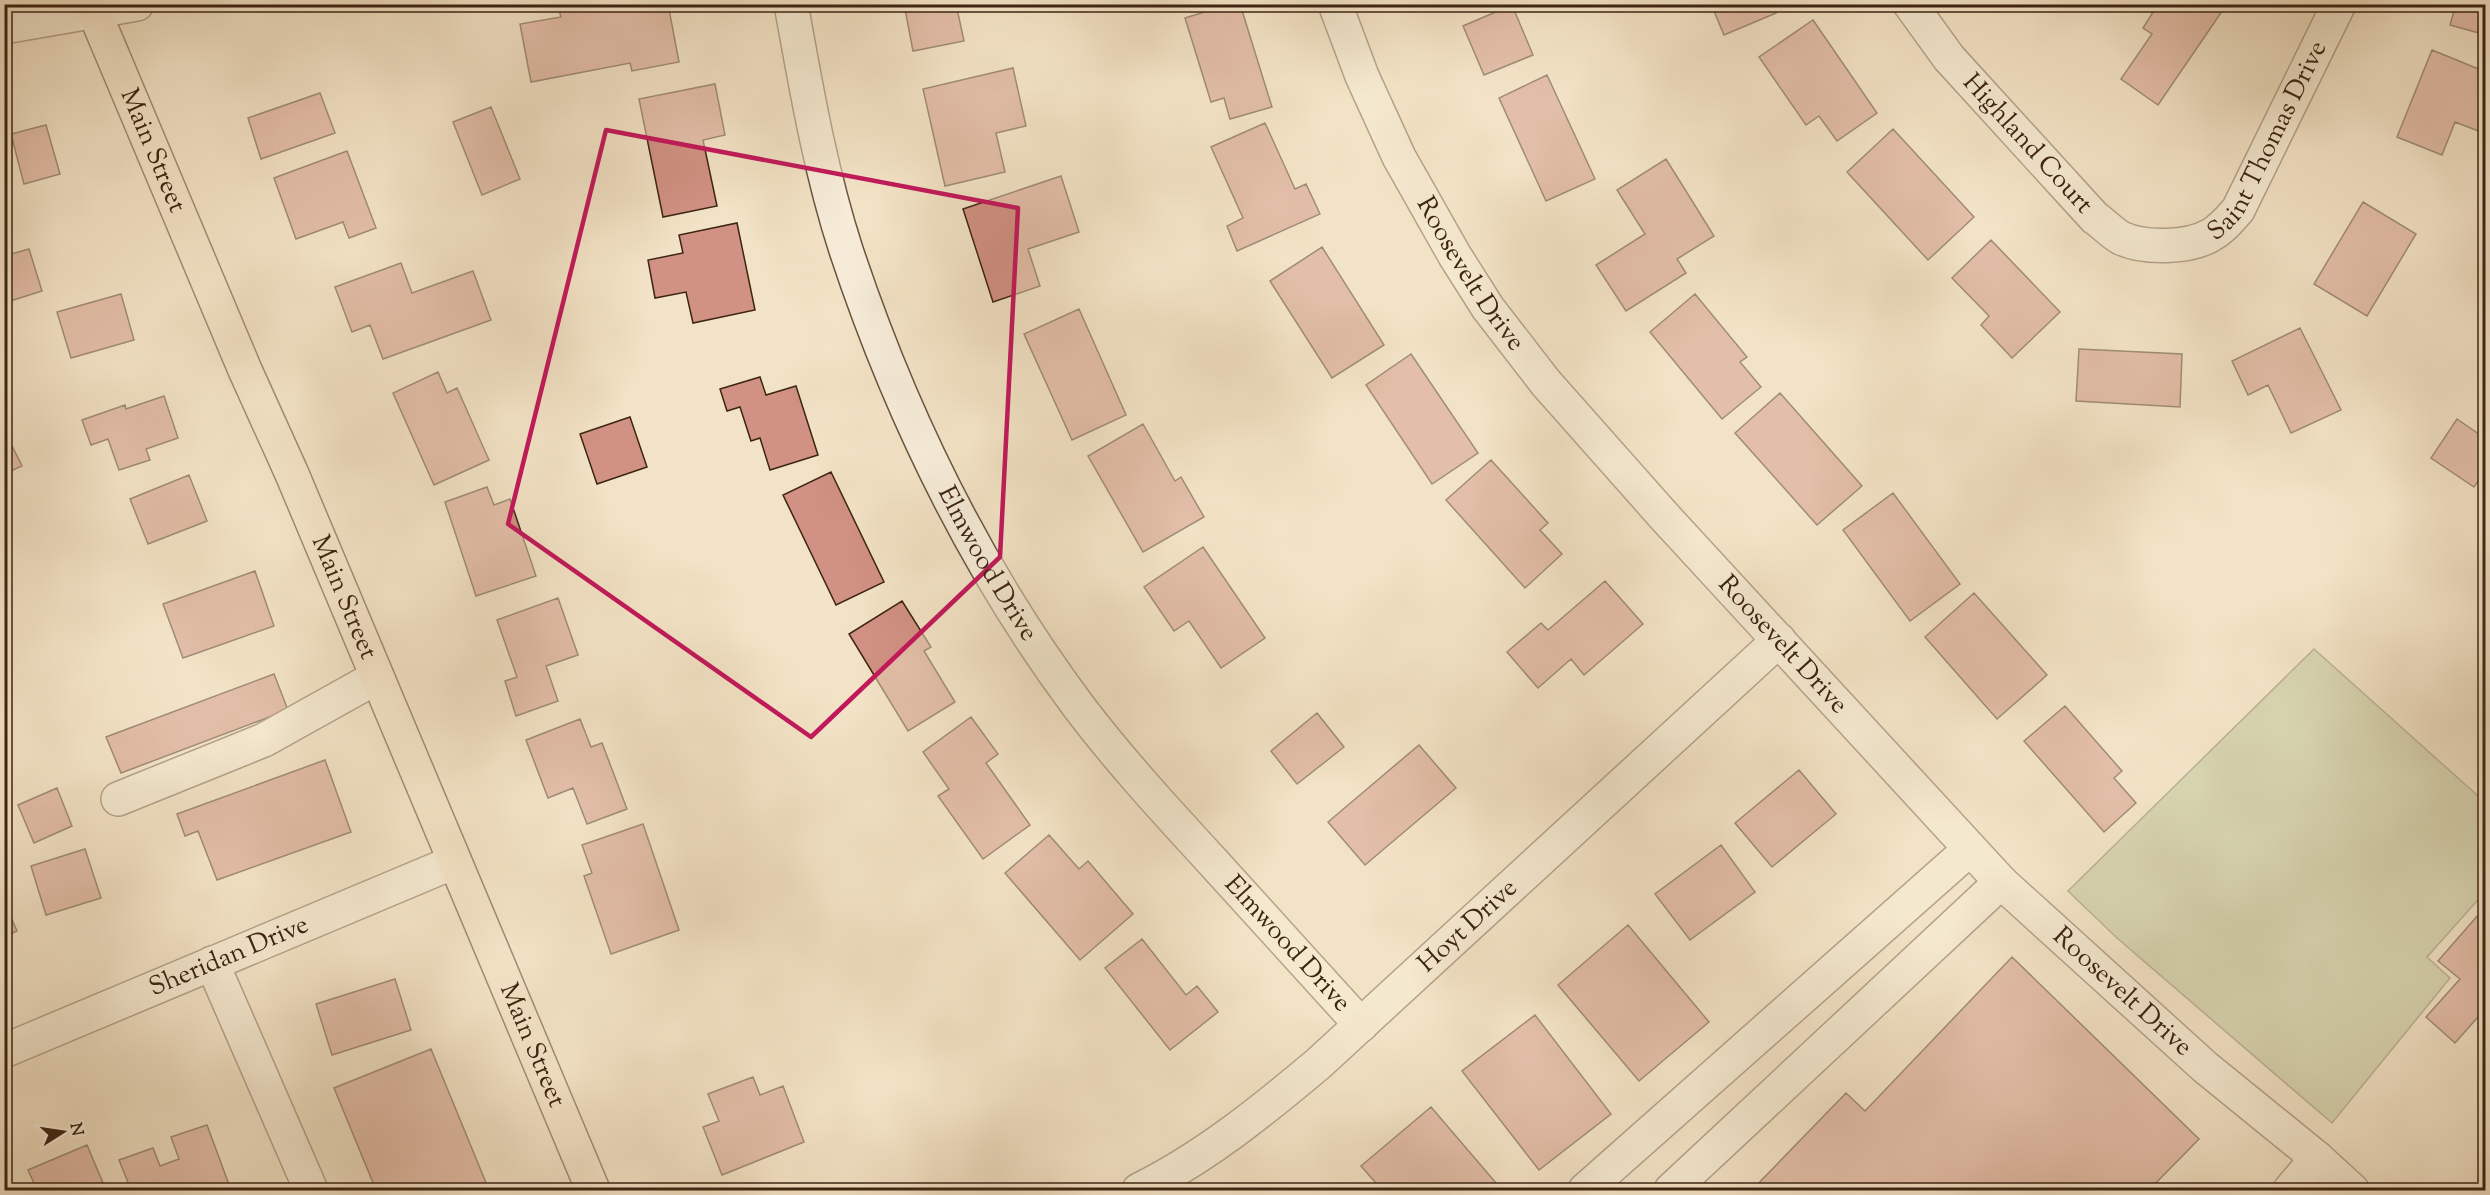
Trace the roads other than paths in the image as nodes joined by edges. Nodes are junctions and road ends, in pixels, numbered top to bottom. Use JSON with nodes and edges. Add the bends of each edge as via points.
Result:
{"nodes":[{"id":1,"x":137,"y":4,"type":"edge"},
{"id":2,"x":791,"y":4,"type":"edge"},
{"id":3,"x":1335,"y":4,"type":"edge"},
{"id":4,"x":1910,"y":4,"type":"edge"},
{"id":5,"x":2339,"y":4,"type":"edge"},
{"id":6,"x":93,"y":9,"type":"edge"},
{"id":7,"x":4,"y":27,"type":"edge"},
{"id":8,"x":2170,"y":247,"type":"joint"},
{"id":9,"x":1779,"y":640,"type":"junction"},
{"id":10,"x":377,"y":677,"type":"junction"},
{"id":11,"x":118,"y":798,"type":"dead end"},
{"id":12,"x":1970,"y":849,"type":"junction"},
{"id":13,"x":454,"y":862,"type":"junction"},
{"id":14,"x":2001,"y":882,"type":"junction"},
{"id":15,"x":212,"y":963,"type":"junction"},
{"id":16,"x":1361,"y":1025,"type":"junction"},
{"id":17,"x":4,"y":1051,"type":"edge"},
{"id":18,"x":2317,"y":1158,"type":"junction"},
{"id":19,"x":1182,"y":1181,"type":"edge"},
{"id":20,"x":311,"y":1191,"type":"edge"},
{"id":21,"x":593,"y":1191,"type":"edge"},
{"id":22,"x":1139,"y":1191,"type":"edge"},
{"id":23,"x":1586,"y":1191,"type":"edge"},
{"id":24,"x":1671,"y":1191,"type":"edge"},
{"id":25,"x":2290,"y":1191,"type":"edge"},
{"id":26,"x":2352,"y":1191,"type":"edge"}],
"edges":[{"from":1,"to":6,"type":"street"},
{"from":2,"to":16,"type":"street","name":"Elmwood Drive","via":[[820,148],[846,248],[887,364],[922,444],[993,580],[1078,706],[1131,772]]},
{"from":3,"to":9,"type":"street","name":"Roosevelt Drive","via":[[1399,157],[1488,308],[1546,383]]},
{"from":4,"to":8,"type":"street","name":"Highland Court","via":[[1949,58],[2095,218],[2120,237]]},
{"from":5,"to":8,"type":"street","name":"Saint Thomas Drive","via":[[2238,210],[2210,236]]},
{"from":6,"to":7,"type":"street"},
{"from":6,"to":10,"type":"main road","name":"Main Street"},
{"from":9,"to":12,"type":"street","name":"Roosevelt Drive"},
{"from":9,"to":16,"type":"street","name":"Hoyt Drive"},
{"from":10,"to":11,"type":"street","via":[[264,740]]},
{"from":10,"to":13,"type":"main road","name":"Main Street"},
{"from":12,"to":14,"type":"street","name":"Roosevelt Drive"},
{"from":12,"to":23,"type":"street"},
{"from":13,"to":15,"type":"street","name":"Sheridan Drive"},
{"from":13,"to":21,"type":"main road","name":"Main Street"},
{"from":14,"to":18,"type":"street","name":"Roosevelt Drive","via":[[2205,1067]]},
{"from":14,"to":24,"type":"street"},
{"from":15,"to":17,"type":"street","name":"Sheridan Drive"},
{"from":15,"to":20,"type":"street"},
{"from":16,"to":19,"type":"street","name":"Hoyt Drive"},
{"from":18,"to":25,"type":"street"},
{"from":18,"to":26,"type":"street","name":"Roosevelt Drive"},
{"from":19,"to":22,"type":"street","name":"Hoyt Drive"}]}
